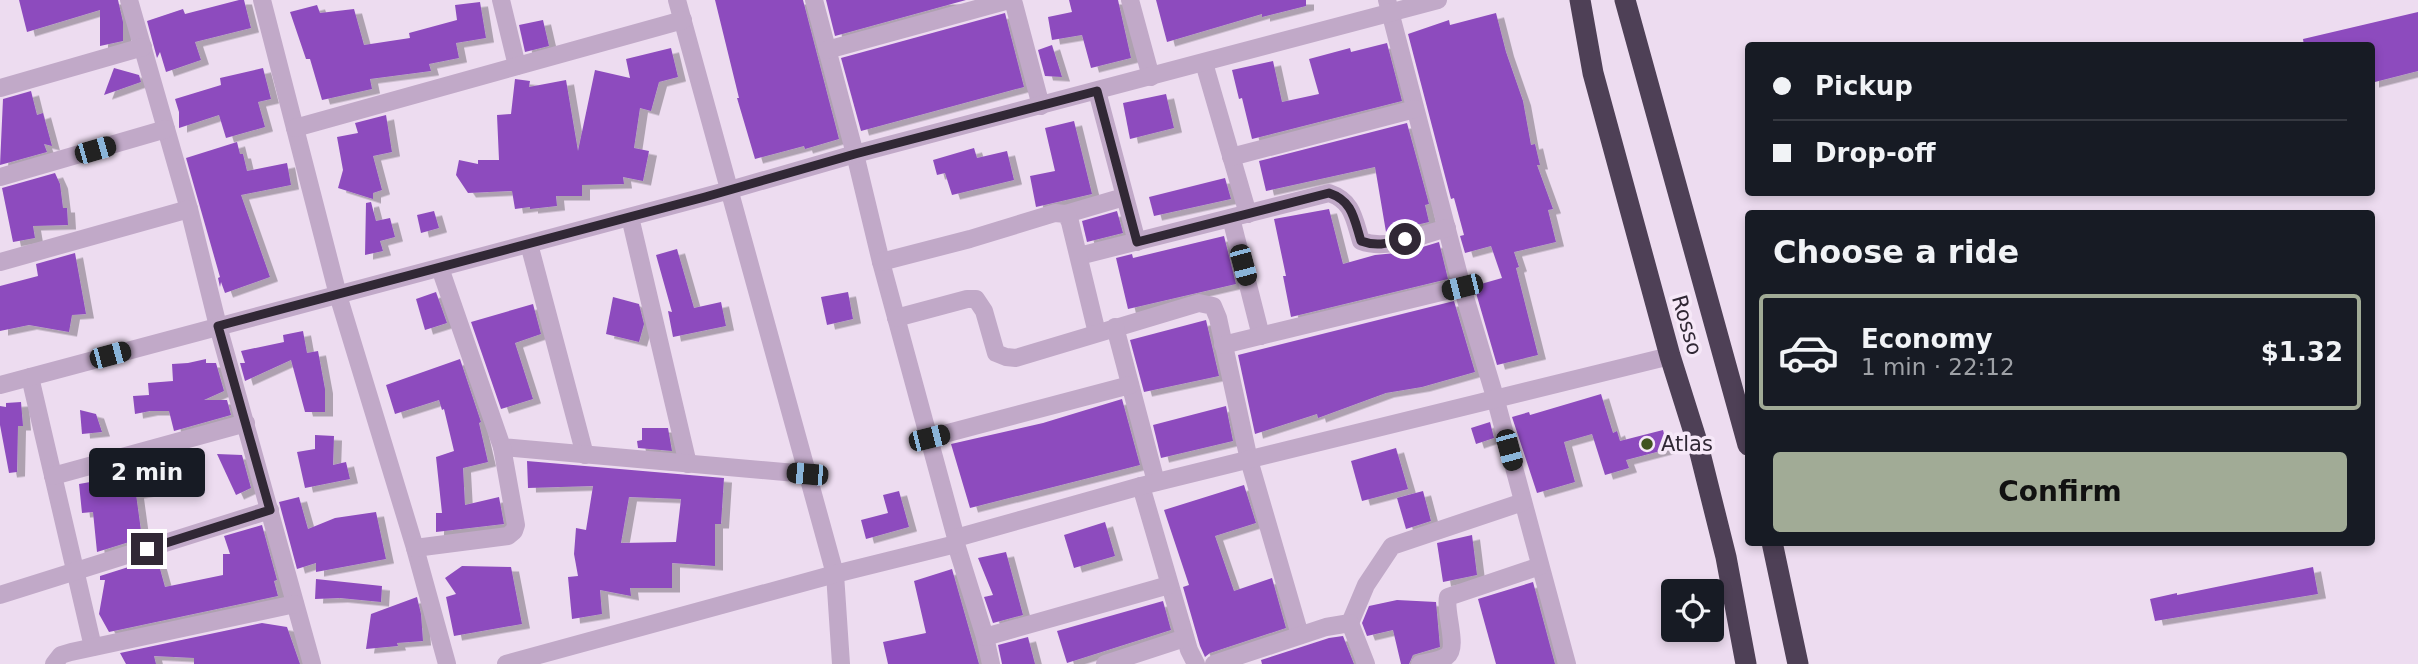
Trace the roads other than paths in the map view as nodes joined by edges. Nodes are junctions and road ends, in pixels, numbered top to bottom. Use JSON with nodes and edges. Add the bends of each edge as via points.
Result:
{"nodes":[{"id":1,"x":129,"y":0,"type":"edge"},
{"id":2,"x":262,"y":0,"type":"edge"},
{"id":3,"x":500,"y":0,"type":"edge"},
{"id":4,"x":677,"y":0,"type":"edge"},
{"id":5,"x":814,"y":0,"type":"edge"},
{"id":6,"x":1130,"y":0,"type":"edge"},
{"id":7,"x":1438,"y":0,"type":"edge"},
{"id":8,"x":1580,"y":0,"type":"edge"},
{"id":9,"x":1625,"y":0,"type":"edge"},
{"id":10,"x":1013,"y":2,"type":"edge"},
{"id":11,"x":1389,"y":6,"type":"edge"},
{"id":12,"x":683,"y":20,"type":"junction"},
{"id":13,"x":143,"y":47,"type":"junction"},
{"id":14,"x":827,"y":50,"type":"junction"},
{"id":15,"x":1204,"y":63,"type":"junction"},
{"id":16,"x":517,"y":66,"type":"junction"},
{"id":17,"x":1151,"y":77,"type":"junction"},
{"id":18,"x":0,"y":88,"type":"edge"},
{"id":19,"x":1097,"y":91,"type":"junction"},
{"id":20,"x":1041,"y":106,"type":"junction"},
{"id":21,"x":1415,"y":108,"type":"junction"},
{"id":22,"x":295,"y":128,"type":"junction"},
{"id":23,"x":166,"y":129,"type":"junction"},
{"id":24,"x":855,"y":154,"type":"junction"},
{"id":25,"x":1231,"y":157,"type":"junction"},
{"id":26,"x":0,"y":177,"type":"edge"},
{"id":27,"x":730,"y":190,"type":"junction"},
{"id":28,"x":1124,"y":197,"type":"junction"},
{"id":29,"x":189,"y":209,"type":"junction"},
{"id":30,"x":1066,"y":214,"type":"junction"},
{"id":31,"x":1239,"y":216,"type":"junction"},
{"id":32,"x":630,"y":217,"type":"junction"},
{"id":33,"x":1447,"y":228,"type":"junction"},
{"id":34,"x":1137,"y":242,"type":"junction"},
{"id":35,"x":528,"y":244,"type":"junction"},
{"id":36,"x":1079,"y":256,"type":"junction"},
{"id":37,"x":0,"y":262,"type":"edge"},
{"id":38,"x":881,"y":262,"type":"junction"},
{"id":39,"x":440,"y":268,"type":"junction"},
{"id":40,"x":1462,"y":287,"type":"junction"},
{"id":41,"x":338,"y":295,"type":"junction"},
{"id":42,"x":896,"y":318,"type":"junction"},
{"id":43,"x":218,"y":326,"type":"junction"},
{"id":44,"x":1115,"y":327,"type":"junction"},
{"id":45,"x":1097,"y":332,"type":"junction"},
{"id":46,"x":1261,"y":336,"type":"junction"},
{"id":47,"x":1223,"y":345,"type":"junction"},
{"id":48,"x":1670,"y":356,"type":"junction"},
{"id":49,"x":30,"y":377,"type":"junction"},
{"id":50,"x":0,"y":385,"type":"edge"},
{"id":51,"x":1130,"y":385,"type":"junction"},
{"id":52,"x":1495,"y":397,"type":"junction"},
{"id":53,"x":246,"y":423,"type":"junction"},
{"id":54,"x":1745,"y":435,"type":"edge"},
{"id":55,"x":929,"y":438,"type":"junction"},
{"id":56,"x":502,"y":447,"type":"junction"},
{"id":57,"x":585,"y":455,"type":"junction"},
{"id":58,"x":1249,"y":460,"type":"junction"},
{"id":59,"x":688,"y":464,"type":"junction"},
{"id":60,"x":807,"y":474,"type":"junction"},
{"id":61,"x":53,"y":476,"type":"junction"},
{"id":62,"x":1148,"y":484,"type":"junction"},
{"id":63,"x":1523,"y":502,"type":"junction"},
{"id":64,"x":270,"y":510,"type":"junction"},
{"id":65,"x":956,"y":541,"type":"junction"},
{"id":66,"x":1773,"y":546,"type":"edge"},
{"id":67,"x":415,"y":548,"type":"junction"},
{"id":68,"x":1540,"y":566,"type":"junction"},
{"id":69,"x":74,"y":572,"type":"junction"},
{"id":70,"x":835,"y":574,"type":"junction"},
{"id":71,"x":1169,"y":585,"type":"junction"},
{"id":72,"x":0,"y":595,"type":"edge"},
{"id":73,"x":295,"y":604,"type":"junction"},
{"id":74,"x":1350,"y":623,"type":"junction"},
{"id":75,"x":1300,"y":635,"type":"junction"},
{"id":76,"x":985,"y":637,"type":"junction"},
{"id":77,"x":1185,"y":638,"type":"junction"},
{"id":78,"x":93,"y":647,"type":"junction"},
{"id":79,"x":565,"y":656,"type":"edge"},
{"id":80,"x":1246,"y":659,"type":"edge"},
{"id":81,"x":54,"y":664,"type":"edge"},
{"id":82,"x":312,"y":664,"type":"edge"},
{"id":83,"x":447,"y":664,"type":"edge"},
{"id":84,"x":506,"y":664,"type":"edge"},
{"id":85,"x":841,"y":664,"type":"edge"},
{"id":86,"x":991,"y":664,"type":"edge"},
{"id":87,"x":1104,"y":664,"type":"edge"},
{"id":88,"x":1196,"y":664,"type":"edge"},
{"id":89,"x":1214,"y":664,"type":"edge"},
{"id":90,"x":1366,"y":664,"type":"edge"},
{"id":91,"x":1420,"y":664,"type":"edge"},
{"id":92,"x":1567,"y":664,"type":"edge"},
{"id":93,"x":1746,"y":664,"type":"edge"},
{"id":94,"x":1798,"y":664,"type":"edge"}],
"edges":[{"from":1,"to":13,"type":"street"},
{"from":2,"to":22,"type":"street"},
{"from":3,"to":16,"type":"street"},
{"from":4,"to":12,"type":"street"},
{"from":5,"to":14,"type":"street"},
{"from":6,"to":17,"type":"street"},
{"from":7,"to":11,"type":"street"},
{"from":8,"to":48,"type":"highway","name":"Rosso","via":[[1593,74]]},
{"from":9,"to":54,"type":"highway","name":"Rosso"},
{"from":10,"to":14,"type":"street"},
{"from":10,"to":20,"type":"street"},
{"from":11,"to":15,"type":"street"},
{"from":11,"to":21,"type":"street"},
{"from":12,"to":16,"type":"street"},
{"from":12,"to":27,"type":"street"},
{"from":13,"to":18,"type":"street"},
{"from":13,"to":23,"type":"street"},
{"from":14,"to":24,"type":"street"},
{"from":15,"to":17,"type":"street"},
{"from":15,"to":25,"type":"street"},
{"from":16,"to":22,"type":"street"},
{"from":17,"to":19,"type":"street"},
{"from":19,"to":20,"type":"street"},
{"from":19,"to":28,"type":"street"},
{"from":20,"to":24,"type":"street"},
{"from":21,"to":25,"type":"street"},
{"from":21,"to":33,"type":"street"},
{"from":22,"to":41,"type":"street"},
{"from":23,"to":26,"type":"street"},
{"from":23,"to":29,"type":"street"},
{"from":24,"to":27,"type":"street"},
{"from":24,"to":38,"type":"street"},
{"from":25,"to":31,"type":"street"},
{"from":27,"to":32,"type":"street"},
{"from":27,"to":60,"type":"street"},
{"from":28,"to":30,"type":"street"},
{"from":28,"to":34,"type":"street"},
{"from":29,"to":37,"type":"street"},
{"from":29,"to":43,"type":"street"},
{"from":30,"to":36,"type":"street"},
{"from":30,"to":38,"type":"street","via":[[1055,213]]},
{"from":31,"to":33,"type":"street","via":[[1329,193],[1350,207],[1361,241],[1371,245]]},
{"from":31,"to":34,"type":"street"},
{"from":31,"to":46,"type":"street"},
{"from":32,"to":35,"type":"street"},
{"from":32,"to":59,"type":"street"},
{"from":33,"to":40,"type":"street"},
{"from":34,"to":36,"type":"street"},
{"from":35,"to":39,"type":"street"},
{"from":35,"to":57,"type":"street"},
{"from":36,"to":45,"type":"street"},
{"from":38,"to":42,"type":"street"},
{"from":39,"to":41,"type":"street"},
{"from":39,"to":56,"type":"street"},
{"from":40,"to":46,"type":"street"},
{"from":40,"to":52,"type":"street"},
{"from":41,"to":43,"type":"street"},
{"from":41,"to":67,"type":"street"},
{"from":42,"to":45,"type":"street","via":[[976,299],[996,353],[1016,358]]},
{"from":42,"to":55,"type":"street"},
{"from":43,"to":49,"type":"street"},
{"from":43,"to":53,"type":"street"},
{"from":44,"to":45,"type":"street"},
{"from":44,"to":47,"type":"street","via":[[1199,303],[1213,306]]},
{"from":44,"to":51,"type":"street"},
{"from":46,"to":47,"type":"street"},
{"from":47,"to":58,"type":"street"},
{"from":48,"to":52,"type":"street"},
{"from":48,"to":93,"type":"highway","name":"Rosso","via":[[1726,556]]},
{"from":49,"to":50,"type":"street"},
{"from":49,"to":61,"type":"street"},
{"from":51,"to":55,"type":"street"},
{"from":51,"to":62,"type":"street"},
{"from":52,"to":58,"type":"street"},
{"from":52,"to":63,"type":"street"},
{"from":53,"to":61,"type":"street"},
{"from":53,"to":64,"type":"street"},
{"from":55,"to":65,"type":"street"},
{"from":56,"to":57,"type":"street"},
{"from":56,"to":67,"type":"street","via":[[514,531],[508,536]]},
{"from":57,"to":59,"type":"street"},
{"from":58,"to":62,"type":"street"},
{"from":58,"to":75,"type":"street"},
{"from":59,"to":60,"type":"street"},
{"from":60,"to":70,"type":"street"},
{"from":61,"to":69,"type":"street"},
{"from":62,"to":65,"type":"street"},
{"from":62,"to":71,"type":"street"},
{"from":63,"to":68,"type":"street"},
{"from":63,"to":74,"type":"street","via":[[1392,546],[1366,585]]},
{"from":64,"to":69,"type":"street"},
{"from":64,"to":73,"type":"street"},
{"from":65,"to":70,"type":"street"},
{"from":65,"to":76,"type":"street"},
{"from":66,"to":94,"type":"highway"},
{"from":67,"to":83,"type":"street"},
{"from":68,"to":91,"type":"street","via":[[1448,597],[1451,652]]},
{"from":68,"to":92,"type":"street"},
{"from":69,"to":72,"type":"street"},
{"from":69,"to":78,"type":"street"},
{"from":70,"to":79,"type":"street"},
{"from":70,"to":85,"type":"street"},
{"from":71,"to":76,"type":"street"},
{"from":71,"to":77,"type":"street"},
{"from":73,"to":78,"type":"street"},
{"from":73,"to":82,"type":"street"},
{"from":74,"to":75,"type":"street"},
{"from":74,"to":90,"type":"street"},
{"from":75,"to":80,"type":"street"},
{"from":76,"to":86,"type":"street"},
{"from":77,"to":87,"type":"street"},
{"from":77,"to":88,"type":"street"},
{"from":78,"to":81,"type":"street","via":[[61,655]]},
{"from":79,"to":84,"type":"street"},
{"from":80,"to":89,"type":"street"}]}
